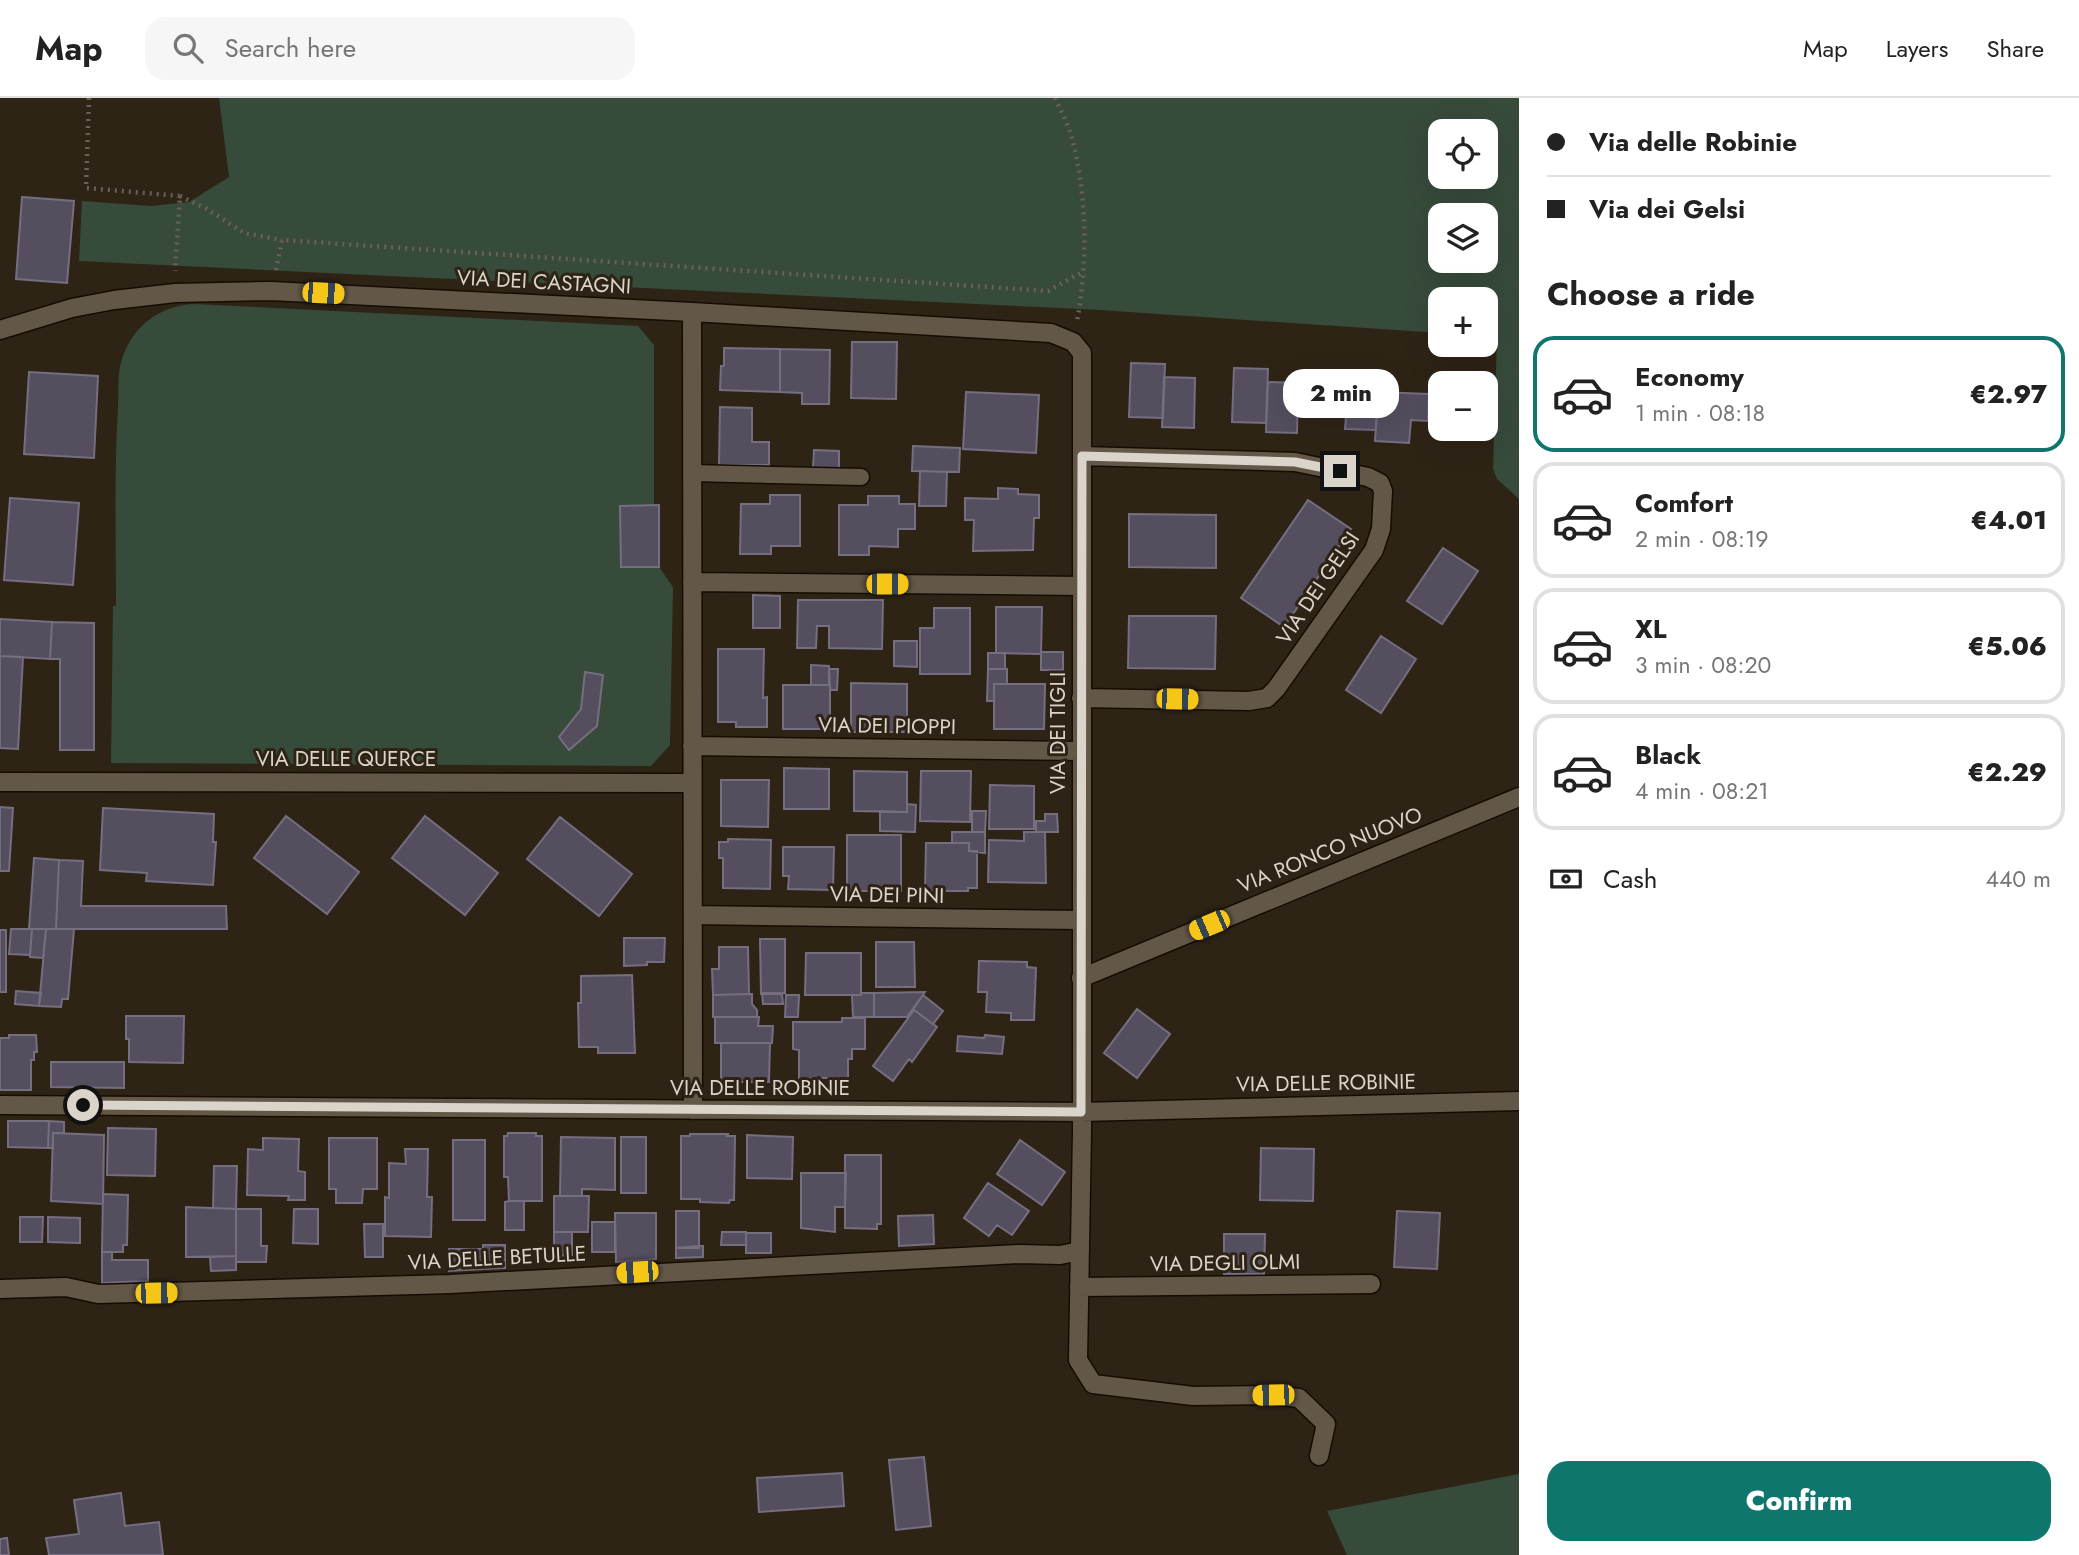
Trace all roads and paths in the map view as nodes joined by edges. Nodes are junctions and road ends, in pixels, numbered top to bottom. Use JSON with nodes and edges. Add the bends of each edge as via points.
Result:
{"nodes":[{"id":1,"x":89,"y":98,"type":"edge"},
{"id":2,"x":1055,"y":98,"type":"edge"},
{"id":3,"x":180,"y":196,"type":"junction"},
{"id":4,"x":282,"y":240,"type":"junction"},
{"id":5,"x":1084,"y":271,"type":"junction"},
{"id":6,"x":271,"y":291,"type":"junction"},
{"id":7,"x":174,"y":293,"type":"junction"},
{"id":8,"x":691,"y":312,"type":"junction"},
{"id":9,"x":0,"y":330,"type":"edge"},
{"id":10,"x":1077,"y":348,"type":"junction"},
{"id":11,"x":1082,"y":456,"type":"junction"},
{"id":12,"x":692,"y":473,"type":"junction"},
{"id":13,"x":861,"y":477,"type":"dead end"},
{"id":14,"x":692,"y":582,"type":"junction"},
{"id":15,"x":1081,"y":586,"type":"junction"},
{"id":16,"x":1081,"y":698,"type":"junction"},
{"id":17,"x":692,"y":746,"type":"junction"},
{"id":18,"x":1081,"y":751,"type":"junction"},
{"id":19,"x":0,"y":782,"type":"edge"},
{"id":20,"x":692,"y":782,"type":"junction"},
{"id":21,"x":1519,"y":797,"type":"edge"},
{"id":22,"x":692,"y":915,"type":"junction"},
{"id":23,"x":1081,"y":920,"type":"junction"},
{"id":24,"x":1080,"y":978,"type":"junction"},
{"id":25,"x":1519,"y":1101,"type":"edge"},
{"id":26,"x":0,"y":1105,"type":"edge"},
{"id":27,"x":693,"y":1111,"type":"junction"},
{"id":28,"x":1081,"y":1112,"type":"junction"},
{"id":29,"x":1080,"y":1251,"type":"junction"},
{"id":30,"x":1371,"y":1284,"type":"dead end"},
{"id":31,"x":1079,"y":1287,"type":"junction"},
{"id":32,"x":0,"y":1289,"type":"edge"},
{"id":33,"x":1318,"y":1456,"type":"dead end"}],
"edges":[{"from":1,"to":3,"type":"path","via":[[86,188]]},
{"from":2,"to":5,"type":"path","via":[[1071,137],[1081,187]]},
{"from":3,"to":4,"type":"path","via":[[244,233]]},
{"from":3,"to":7,"type":"path"},
{"from":4,"to":5,"type":"path","via":[[1048,291]]},
{"from":4,"to":6,"type":"path"},
{"from":5,"to":10,"type":"path"},
{"from":6,"to":7,"type":"street","name":"VIA DEI CASTAGNI"},
{"from":6,"to":8,"type":"street","name":"VIA DEI CASTAGNI"},
{"from":7,"to":9,"type":"street","name":"VIA DEI CASTAGNI","via":[[72,308]]},
{"from":8,"to":10,"type":"street","name":"VIA DEI CASTAGNI","via":[[1051,333]]},
{"from":8,"to":12,"type":"street"},
{"from":10,"to":11,"type":"street","name":"VIA DEI TIGLI"},
{"from":11,"to":15,"type":"street","name":"VIA DEI TIGLI"},
{"from":11,"to":16,"type":"street","name":"VIA DEI GELSI","via":[[1295,462],[1368,477],[1380,483],[1383,491],[1381,529],[1374,550],[1271,696],[1254,701]]},
{"from":12,"to":13,"type":"lane"},
{"from":12,"to":14,"type":"street"},
{"from":14,"to":15,"type":"street"},
{"from":14,"to":17,"type":"street"},
{"from":15,"to":16,"type":"street","name":"VIA DEI TIGLI"},
{"from":16,"to":18,"type":"street","name":"VIA DEI TIGLI"},
{"from":17,"to":18,"type":"street","name":"VIA DEI PIOPPI"},
{"from":17,"to":20,"type":"street"},
{"from":18,"to":23,"type":"street","name":"VIA DEI TIGLI"},
{"from":19,"to":20,"type":"street","name":"VIA DELLE QUERCE"},
{"from":20,"to":22,"type":"street"},
{"from":21,"to":24,"type":"street","name":"VIA RONCO NUOVO"},
{"from":22,"to":23,"type":"street","name":"VIA DEI PINI"},
{"from":22,"to":27,"type":"street"},
{"from":23,"to":24,"type":"street","name":"VIA DEI TIGLI"},
{"from":24,"to":28,"type":"street","name":"VIA DEI TIGLI"},
{"from":25,"to":28,"type":"street","name":"VIA DELLE ROBINIE"},
{"from":26,"to":27,"type":"street","name":"VIA DELLE ROBINIE"},
{"from":27,"to":28,"type":"street","name":"VIA DELLE ROBINIE"},
{"from":28,"to":29,"type":"street"},
{"from":29,"to":31,"type":"street"},
{"from":29,"to":32,"type":"street","name":"VIA DELLE BETULLE","via":[[345,1288],[103,1294],[66,1287]]},
{"from":30,"to":31,"type":"street","name":"VIA DEGLI OLMI"},
{"from":31,"to":33,"type":"street","via":[[1078,1360],[1093,1384],[1193,1396],[1298,1398],[1326,1424]]}]}
